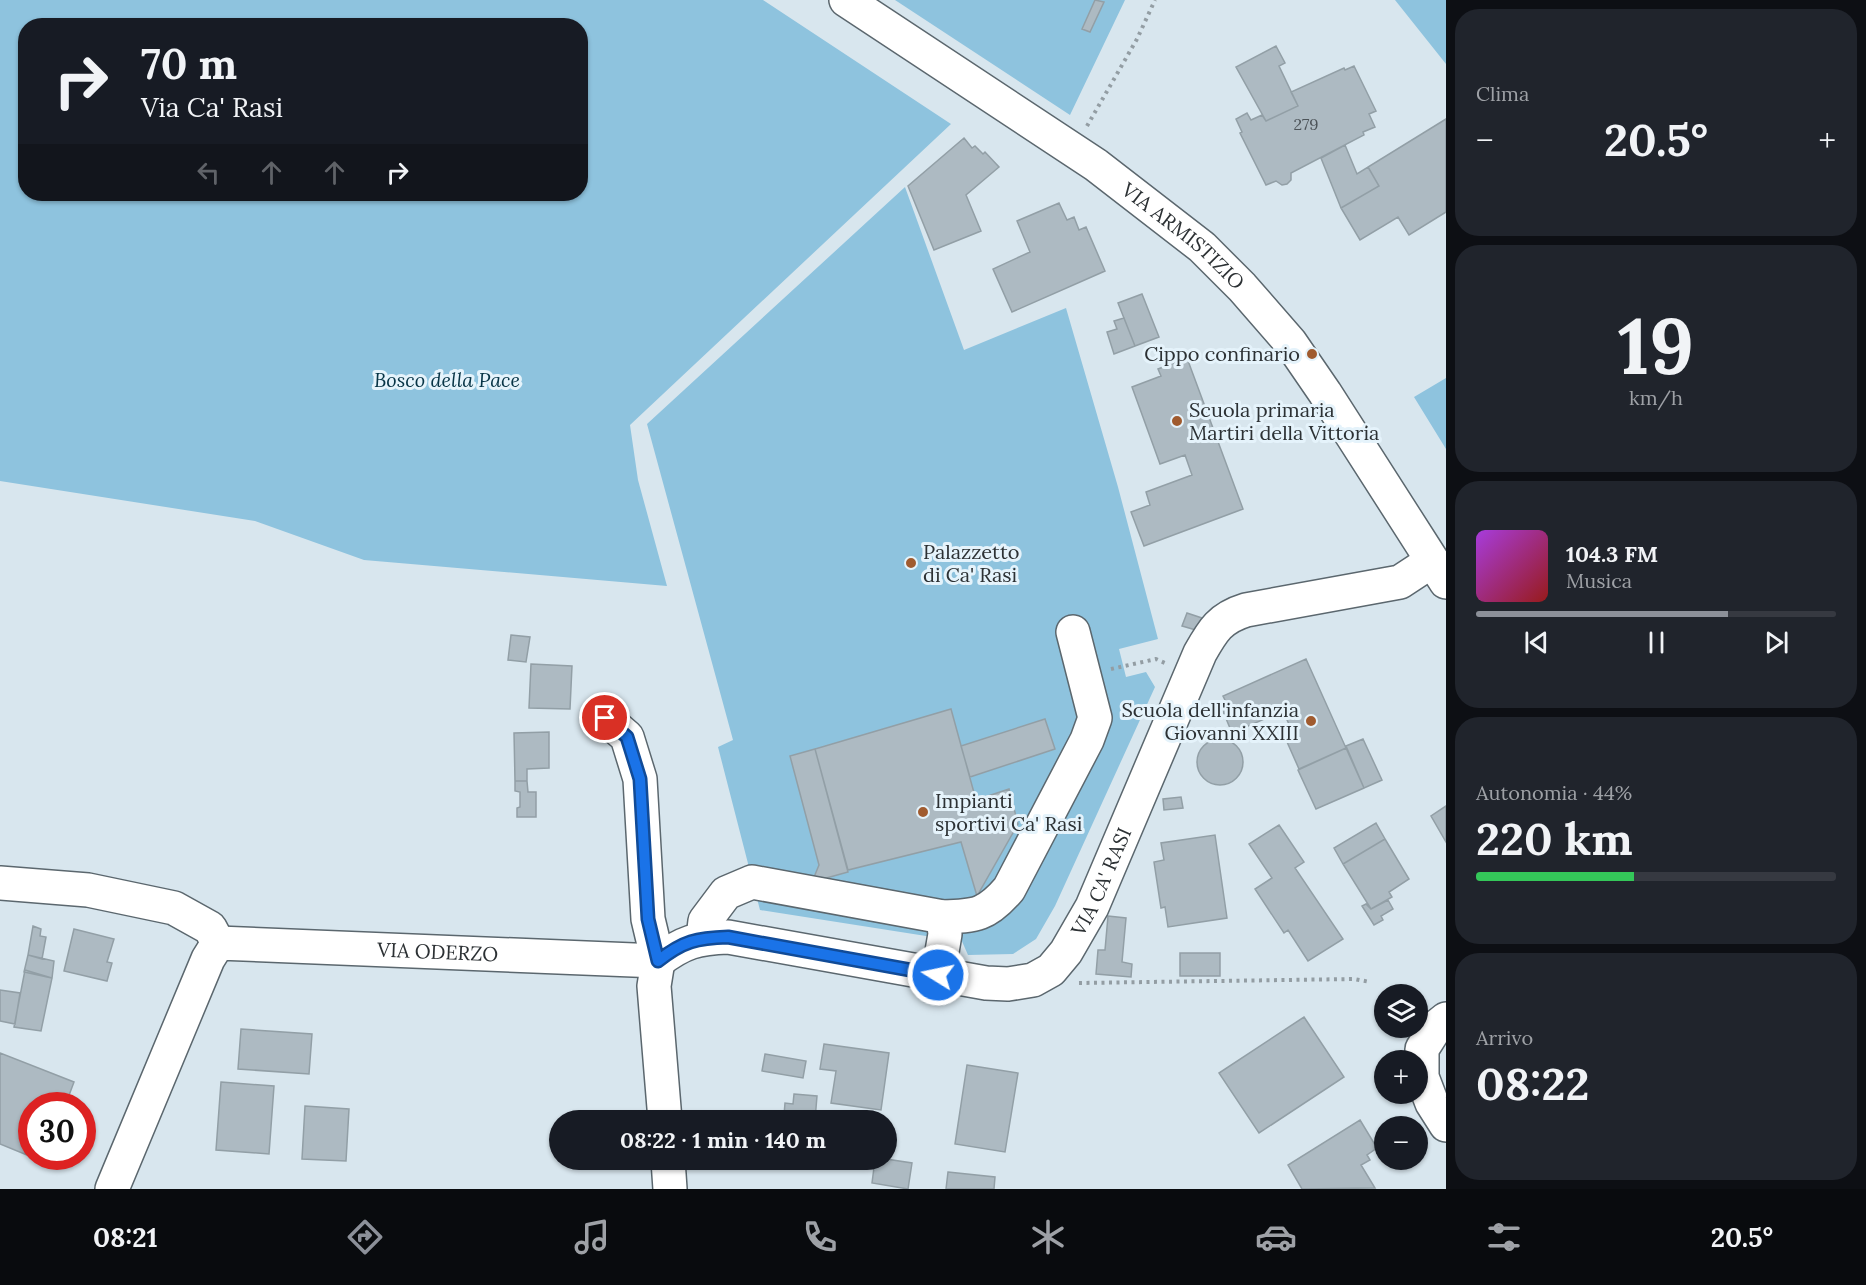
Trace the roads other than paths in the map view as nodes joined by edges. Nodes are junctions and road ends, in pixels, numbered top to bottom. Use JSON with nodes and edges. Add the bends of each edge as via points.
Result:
{"nodes":[{"id":1,"x":846,"y":0,"type":"edge"},
{"id":2,"x":1440,"y":567,"type":"edge"},
{"id":3,"x":1072,"y":632,"type":"dead end"},
{"id":4,"x":605,"y":718,"type":"dead end"},
{"id":5,"x":0,"y":884,"type":"edge"},
{"id":6,"x":943,"y":917,"type":"junction"},
{"id":7,"x":703,"y":938,"type":"junction"},
{"id":8,"x":218,"y":943,"type":"junction"},
{"id":9,"x":658,"y":961,"type":"junction"},
{"id":10,"x":938,"y":975,"type":"junction"},
{"id":11,"x":1446,"y":1019,"type":"edge"},
{"id":12,"x":664,"y":1110,"type":"edge"},
{"id":13,"x":1446,"y":1125,"type":"edge"},
{"id":14,"x":669,"y":1170,"type":"edge"},
{"id":15,"x":112,"y":1189,"type":"edge"},
{"id":16,"x":670,"y":1189,"type":"edge"}],
"edges":[{"from":1,"to":2,"type":"street","name":"VIA ARMISTIZIO","via":[[1096,165],[1202,247],[1290,342]]},
{"from":2,"to":10,"type":"street","name":"VIA CA' RASI","via":[[1400,582],[1233,615],[1214,629],[1191,672],[1092,907],[1066,952],[1051,970],[1033,980],[1008,984]]},
{"from":3,"to":6,"type":"street","via":[[1095,718],[1087,740],[1009,888],[995,905],[972,916]]},
{"from":4,"to":9,"type":"street","via":[[627,737],[640,779],[648,919]]},
{"from":5,"to":8,"type":"street","via":[[88,891],[174,908],[210,928]]},
{"from":6,"to":7,"type":"street","via":[[752,882],[726,893],[705,921]]},
{"from":6,"to":10,"type":"street","via":[[945,934]]},
{"from":7,"to":9,"type":"street","name":"VIA CA' RASI","via":[[676,947]]},
{"from":7,"to":10,"type":"street","name":"VIA CA' RASI","via":[[728,937]]},
{"from":8,"to":9,"type":"street","name":"VIA ODERZO"},
{"from":8,"to":15,"type":"street"},
{"from":9,"to":12,"type":"street","via":[[654,986]]},
{"from":11,"to":13,"type":"street","via":[[1422,1049],[1422,1077]]},
{"from":14,"to":16,"type":"street"}]}
